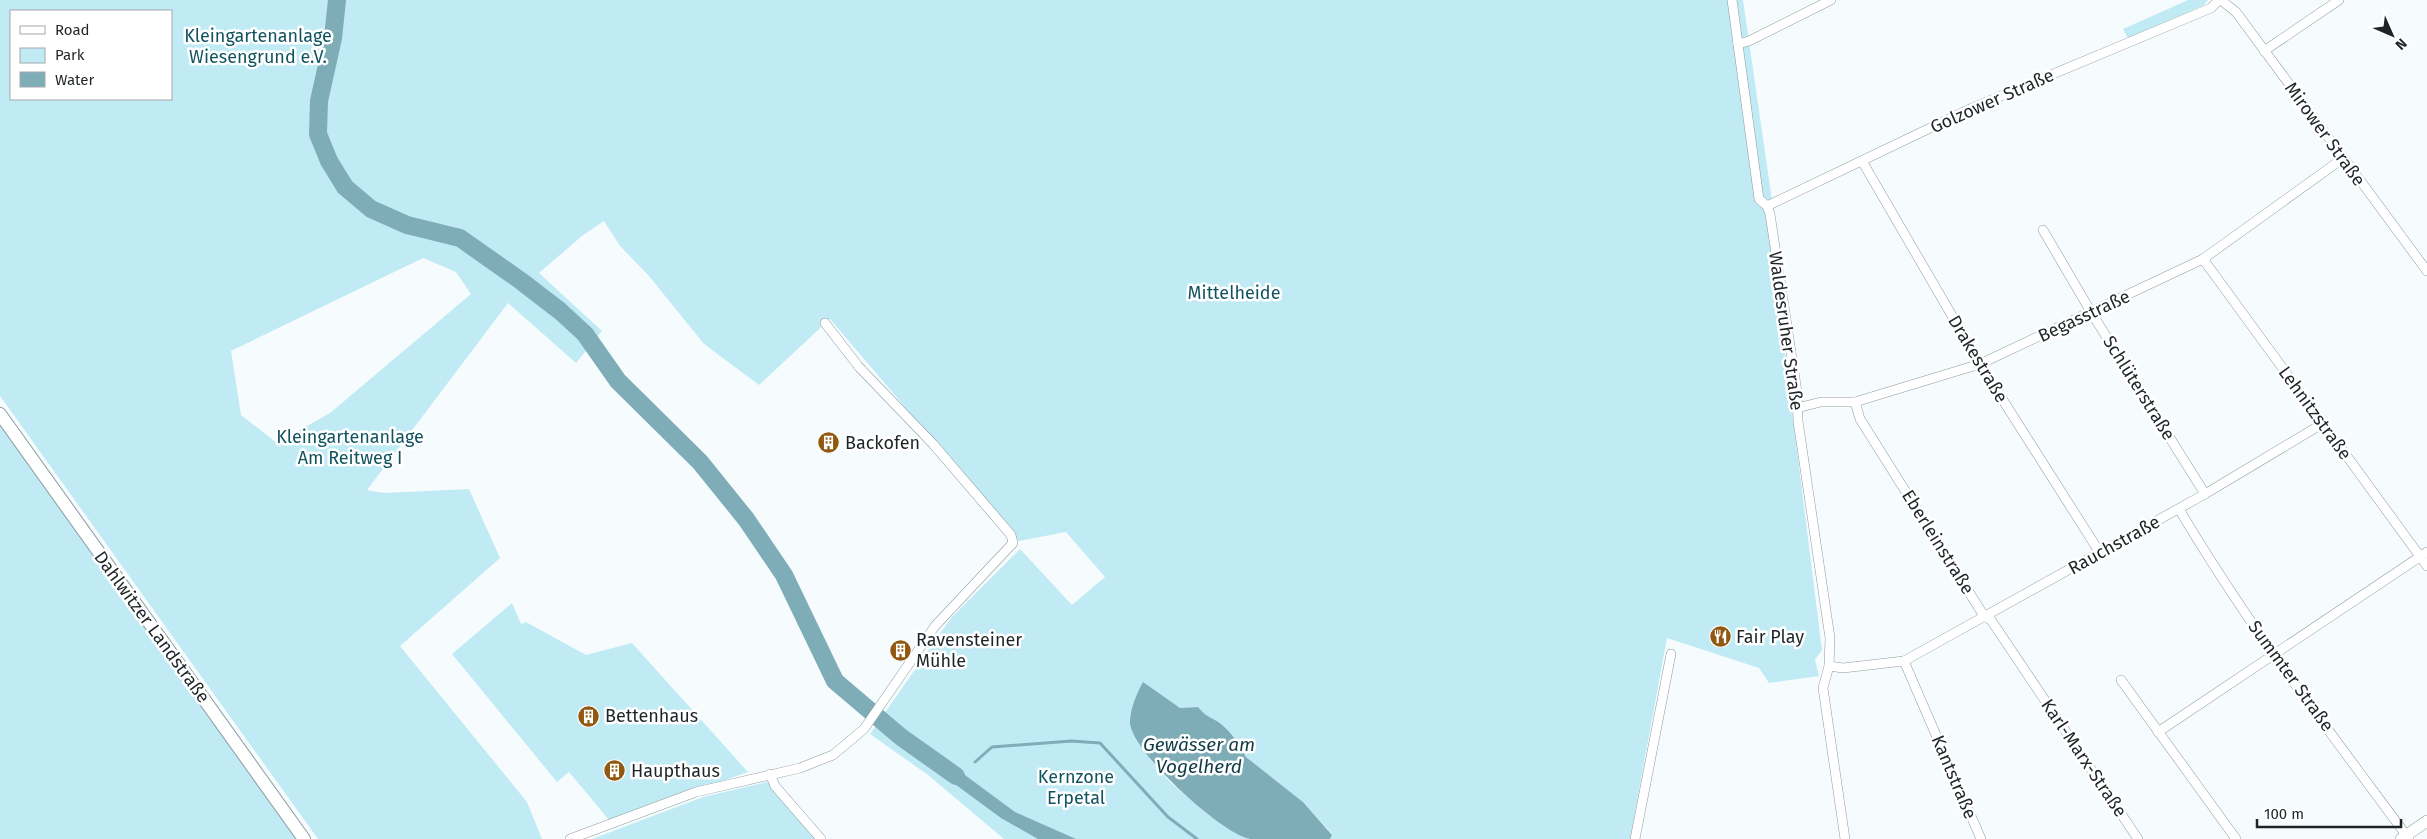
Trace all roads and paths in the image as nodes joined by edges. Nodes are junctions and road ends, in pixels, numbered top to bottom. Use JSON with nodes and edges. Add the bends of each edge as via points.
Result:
{"nodes":[{"id":1,"x":1732,"y":0,"type":"edge"},
{"id":2,"x":1832,"y":0,"type":"edge"},
{"id":3,"x":2220,"y":0,"type":"edge"},
{"id":4,"x":2339,"y":0,"type":"edge"},
{"id":5,"x":1738,"y":44,"type":"junction"},
{"id":6,"x":2264,"y":51,"type":"junction"},
{"id":7,"x":2342,"y":159,"type":"junction"},
{"id":8,"x":1862,"y":161,"type":"junction"},
{"id":9,"x":1767,"y":206,"type":"junction"},
{"id":10,"x":2043,"y":230,"type":"dead end"},
{"id":11,"x":2203,"y":259,"type":"junction"},
{"id":12,"x":2427,"y":271,"type":"edge"},
{"id":13,"x":2091,"y":312,"type":"junction"},
{"id":14,"x":825,"y":323,"type":"dead end"},
{"id":15,"x":1980,"y":364,"type":"junction"},
{"id":16,"x":1855,"y":402,"type":"junction"},
{"id":17,"x":1797,"y":408,"type":"junction"},
{"id":18,"x":0,"y":414,"type":"edge"},
{"id":19,"x":2322,"y":424,"type":"junction"},
{"id":20,"x":2205,"y":494,"type":"junction"},
{"id":21,"x":2179,"y":509,"type":"junction"},
{"id":22,"x":2100,"y":552,"type":"junction"},
{"id":23,"x":2423,"y":554,"type":"edge"},
{"id":24,"x":2427,"y":566,"type":"edge"},
{"id":25,"x":1984,"y":616,"type":"junction"},
{"id":26,"x":1671,"y":654,"type":"dead end"},
{"id":27,"x":2273,"y":654,"type":"junction"},
{"id":28,"x":1904,"y":661,"type":"junction"},
{"id":29,"x":1829,"y":666,"type":"junction"},
{"id":30,"x":2029,"y":677,"type":"joint"},
{"id":31,"x":2121,"y":680,"type":"dead end"},
{"id":32,"x":2158,"y":732,"type":"junction"},
{"id":33,"x":770,"y":774,"type":"junction"},
{"id":34,"x":2427,"y":821,"type":"edge"},
{"id":35,"x":2405,"y":838,"type":"edge"},
{"id":36,"x":304,"y":839,"type":"edge"},
{"id":37,"x":570,"y":839,"type":"edge"},
{"id":38,"x":821,"y":839,"type":"edge"},
{"id":39,"x":1635,"y":839,"type":"edge"},
{"id":40,"x":1845,"y":839,"type":"edge"},
{"id":41,"x":1981,"y":839,"type":"edge"},
{"id":42,"x":2138,"y":839,"type":"edge"},
{"id":43,"x":2236,"y":839,"type":"edge"}],
"edges":[{"from":1,"to":5,"type":"street","name":"Waldesruher Straße"},
{"from":2,"to":5,"type":"street"},
{"from":3,"to":6,"type":"street","name":"Mirower Straße","via":[[2236,12]]},
{"from":3,"to":8,"type":"street","name":"Golzower Straße","via":[[2211,8],[1972,108]]},
{"from":4,"to":6,"type":"street"},
{"from":5,"to":9,"type":"street","name":"Waldesruher Straße","via":[[1760,199]]},
{"from":6,"to":7,"type":"street","name":"Mirower Straße"},
{"from":7,"to":11,"type":"street","name":"Begasstraße"},
{"from":7,"to":12,"type":"street","name":"Mirower Straße"},
{"from":8,"to":9,"type":"street","name":"Golzower Straße"},
{"from":8,"to":15,"type":"street","name":"Drakestraße"},
{"from":9,"to":17,"type":"street","name":"Waldesruher Straße"},
{"from":10,"to":13,"type":"street","name":"Schlüterstraße"},
{"from":11,"to":13,"type":"street","name":"Begasstraße"},
{"from":11,"to":19,"type":"street","name":"Lehnitzstraße"},
{"from":13,"to":15,"type":"street","name":"Begasstraße"},
{"from":13,"to":20,"type":"street","name":"Schlüterstraße"},
{"from":14,"to":33,"type":"street","via":[[859,367],[933,444],[1011,535],[1012,543],[935,626],[882,705],[848,744],[823,761]]},
{"from":15,"to":16,"type":"street","name":"Begasstraße"},
{"from":15,"to":22,"type":"street","name":"Drakestraße"},
{"from":16,"to":17,"type":"street","name":"Begasstraße","via":[[1821,402]]},
{"from":16,"to":25,"type":"street","name":"Eberleinstraße","via":[[1860,419]]},
{"from":17,"to":29,"type":"street","name":"Waldesruher Straße","via":[[1830,638]]},
{"from":18,"to":36,"type":"main road","name":"Dahlwitzer Landstraße"},
{"from":19,"to":20,"type":"street","name":"Rauchstraße"},
{"from":19,"to":23,"type":"street","name":"Lehnitzstraße"},
{"from":20,"to":21,"type":"street","name":"Rauchstraße"},
{"from":21,"to":22,"type":"street","name":"Rauchstraße"},
{"from":21,"to":27,"type":"street","name":"Summter Straße","via":[[2211,564]]},
{"from":22,"to":25,"type":"street","name":"Rauchstraße"},
{"from":23,"to":24,"type":"street","name":"Lehnitzstraße"},
{"from":23,"to":27,"type":"street"},
{"from":25,"to":28,"type":"street","name":"Rauchstraße"},
{"from":25,"to":30,"type":"street","name":"Eberleinstraße"},
{"from":26,"to":39,"type":"street"},
{"from":27,"to":32,"type":"street"},
{"from":27,"to":35,"type":"street","name":"Summter Straße"},
{"from":28,"to":29,"type":"street","name":"Rauchstraße","via":[[1844,668]]},
{"from":28,"to":41,"type":"street","name":"Kantstraße"},
{"from":29,"to":40,"type":"street","name":"Waldesruher Straße","via":[[1823,688]]},
{"from":30,"to":42,"type":"street","name":"Karl-Marx-Straße"},
{"from":31,"to":32,"type":"street"},
{"from":32,"to":43,"type":"street"},
{"from":33,"to":37,"type":"street","via":[[696,792]]},
{"from":33,"to":38,"type":"street","via":[[774,786]]},
{"from":34,"to":35,"type":"street"}]}
